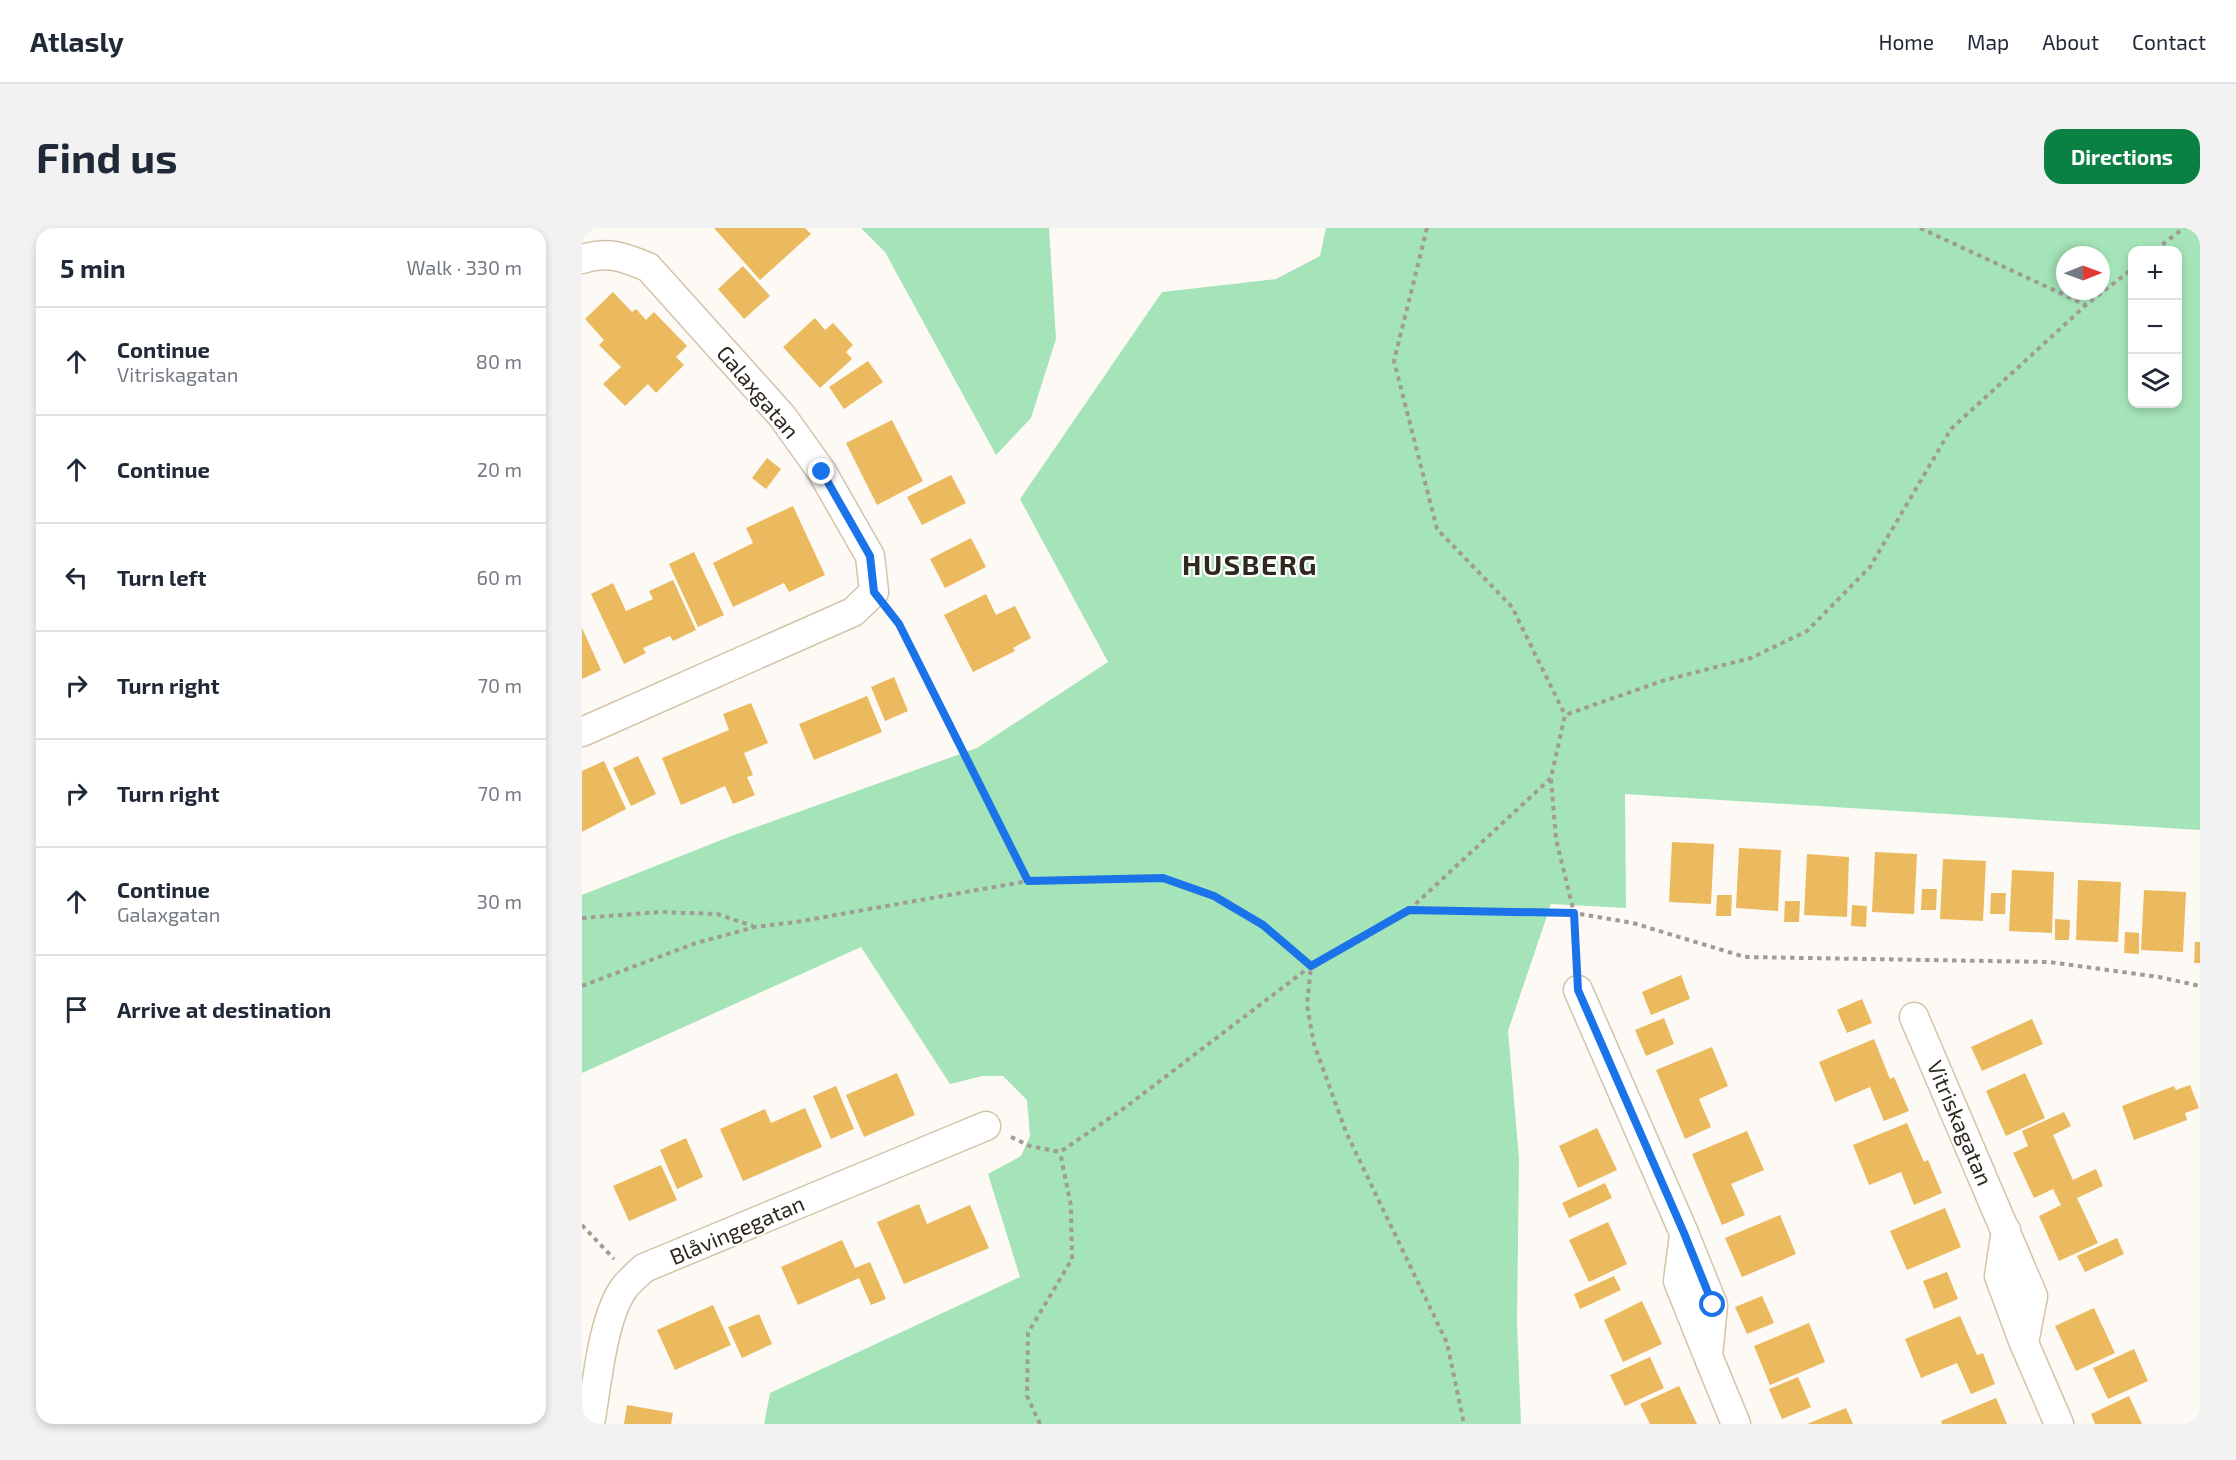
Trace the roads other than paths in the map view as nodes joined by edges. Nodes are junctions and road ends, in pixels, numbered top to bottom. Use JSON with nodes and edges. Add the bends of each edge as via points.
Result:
{"nodes":[{"id":1,"x":582,"y":259,"type":"edge"},
{"id":2,"x":582,"y":732,"type":"edge"},
{"id":3,"x":1578,"y":990,"type":"road end"},
{"id":4,"x":1914,"y":1017,"type":"dead end"},
{"id":5,"x":986,"y":1126,"type":"road end"},
{"id":6,"x":590,"y":1424,"type":"edge"},
{"id":7,"x":1736,"y":1424,"type":"edge"},
{"id":8,"x":2059,"y":1424,"type":"edge"}],
"edges":[{"from":1,"to":2,"type":"street","name":"Galaxgatan","via":[[600,254],[648,267],[782,416],[822,472],[870,556],[874,592],[853,612]]},
{"from":3,"to":7,"type":"street","via":[[1713,1305],[1708,1356]]},
{"from":4,"to":8,"type":"street","name":"Vitriskagatan","via":[[2033,1296],[2024,1343]]},
{"from":5,"to":6,"type":"street","name":"Blåvingegatan","via":[[644,1268],[624,1287],[607,1328]]}]}
